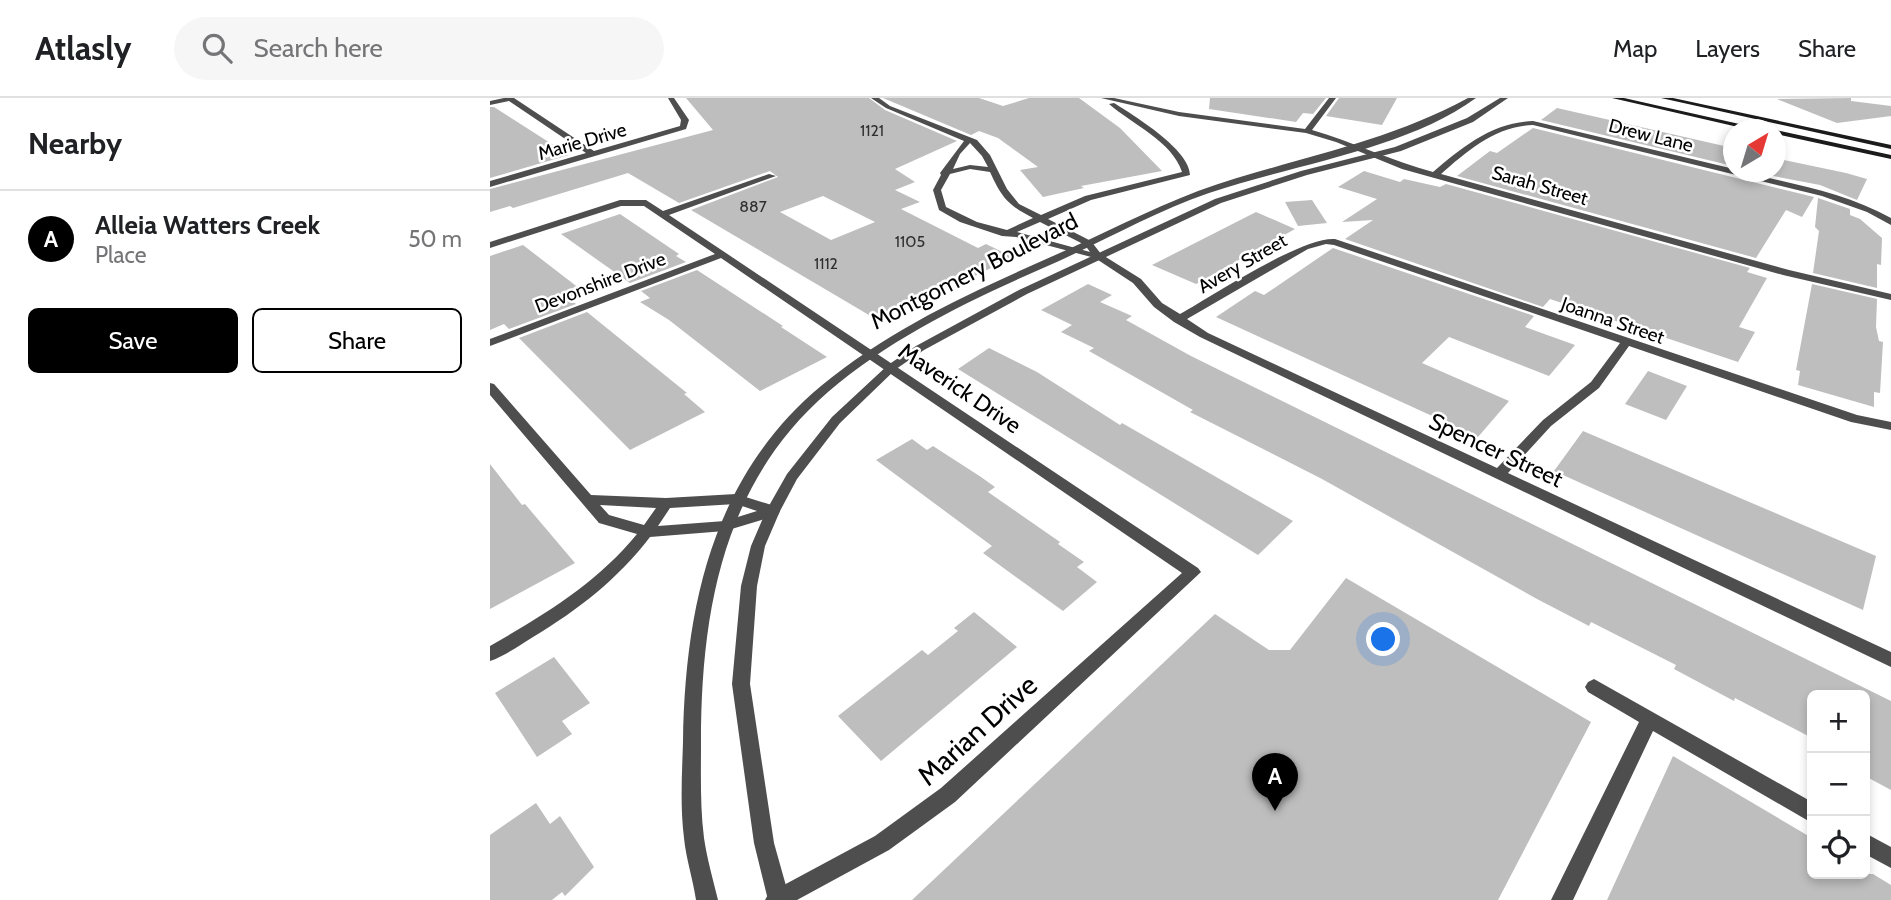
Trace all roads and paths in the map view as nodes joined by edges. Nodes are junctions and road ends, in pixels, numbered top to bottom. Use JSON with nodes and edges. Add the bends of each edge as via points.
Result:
{"nodes":[{"id":1,"x":509,"y":98,"type":"edge"},
{"id":2,"x":671,"y":98,"type":"edge"},
{"id":3,"x":874,"y":98,"type":"edge"},
{"id":4,"x":1103,"y":98,"type":"edge"},
{"id":5,"x":1333,"y":98,"type":"edge"},
{"id":6,"x":1473,"y":98,"type":"edge"},
{"id":7,"x":1505,"y":98,"type":"edge"},
{"id":8,"x":1615,"y":98,"type":"edge"},
{"id":9,"x":1664,"y":98,"type":"edge"},
{"id":10,"x":490,"y":103,"type":"edge"},
{"id":11,"x":1180,"y":114,"type":"junction"},
{"id":12,"x":1723,"y":121,"type":"edge"},
{"id":13,"x":1146,"y":128,"type":"junction"},
{"id":14,"x":1307,"y":131,"type":"junction"},
{"id":15,"x":1786,"y":134,"type":"edge"},
{"id":16,"x":969,"y":140,"type":"junction"},
{"id":17,"x":1891,"y":147,"type":"edge"},
{"id":18,"x":1356,"y":148,"type":"junction"},
{"id":19,"x":593,"y":154,"type":"junction"},
{"id":20,"x":1371,"y":156,"type":"junction"},
{"id":21,"x":1891,"y":158,"type":"edge"},
{"id":22,"x":995,"y":170,"type":"junction"},
{"id":23,"x":944,"y":173,"type":"junction"},
{"id":24,"x":1436,"y":174,"type":"junction"},
{"id":25,"x":772,"y":176,"type":"dead end"},
{"id":26,"x":490,"y":184,"type":"edge"},
{"id":27,"x":665,"y":213,"type":"junction"},
{"id":28,"x":1037,"y":219,"type":"junction"},
{"id":29,"x":1891,"y":222,"type":"edge"},
{"id":30,"x":1004,"y":234,"type":"junction"},
{"id":31,"x":1326,"y":241,"type":"joint"},
{"id":32,"x":1088,"y":243,"type":"junction"},
{"id":33,"x":490,"y":245,"type":"edge"},
{"id":34,"x":1069,"y":252,"type":"junction"},
{"id":35,"x":723,"y":254,"type":"junction"},
{"id":36,"x":1098,"y":256,"type":"junction"},
{"id":37,"x":1891,"y":297,"type":"edge"},
{"id":38,"x":1178,"y":320,"type":"junction"},
{"id":39,"x":490,"y":343,"type":"edge"},
{"id":40,"x":1626,"y":343,"type":"junction"},
{"id":41,"x":872,"y":352,"type":"junction"},
{"id":42,"x":892,"y":367,"type":"junction"},
{"id":43,"x":490,"y":387,"type":"edge"},
{"id":44,"x":1891,"y":426,"type":"edge"},
{"id":45,"x":1499,"y":474,"type":"junction"},
{"id":46,"x":736,"y":499,"type":"junction"},
{"id":47,"x":588,"y":500,"type":"junction"},
{"id":48,"x":666,"y":503,"type":"junction"},
{"id":49,"x":773,"y":511,"type":"junction"},
{"id":50,"x":725,"y":526,"type":"junction"},
{"id":51,"x":649,"y":532,"type":"junction"},
{"id":52,"x":1193,"y":572,"type":"joint"},
{"id":53,"x":490,"y":654,"type":"edge"},
{"id":54,"x":1891,"y":660,"type":"edge"},
{"id":55,"x":1594,"y":687,"type":"dead end"},
{"id":56,"x":1650,"y":719,"type":"junction"},
{"id":57,"x":1807,"y":810,"type":"edge"},
{"id":58,"x":1870,"y":846,"type":"edge"},
{"id":59,"x":1891,"y":858,"type":"edge"},
{"id":60,"x":707,"y":900,"type":"edge"},
{"id":61,"x":778,"y":900,"type":"edge"},
{"id":62,"x":1562,"y":900,"type":"edge"}],
"edges":[{"from":1,"to":10,"type":"street"},
{"from":1,"to":19,"type":"street"},
{"from":2,"to":19,"type":"street","name":"Marie Drive","via":[[685,120],[683,127]]},
{"from":3,"to":16,"type":"street"},
{"from":4,"to":11,"type":"street","name":"Sarah Street"},
{"from":4,"to":13,"type":"street"},
{"from":5,"to":14,"type":"street"},
{"from":6,"to":18,"type":"street","name":"Montgomery Boulevard","via":[[1416,128]]},
{"from":7,"to":20,"type":"street","name":"Montgomery Boulevard","via":[[1470,120]]},
{"from":8,"to":12,"type":"main road"},
{"from":9,"to":17,"type":"main road"},
{"from":11,"to":13,"type":"street","name":"Sarah Street"},
{"from":11,"to":14,"type":"street","name":"Sarah Street"},
{"from":13,"to":28,"type":"street","via":[[1185,164],[1187,173],[1102,193]]},
{"from":14,"to":18,"type":"street","name":"Sarah Street"},
{"from":15,"to":21,"type":"main road"},
{"from":16,"to":22,"type":"street"},
{"from":16,"to":23,"type":"street"},
{"from":18,"to":20,"type":"street","name":"Sarah Street"},
{"from":18,"to":32,"type":"street","name":"Montgomery Boulevard","via":[[1200,194]]},
{"from":19,"to":26,"type":"street","name":"Marie Drive"},
{"from":20,"to":24,"type":"street","name":"Sarah Street"},
{"from":20,"to":36,"type":"street","name":"Montgomery Boulevard","via":[[1218,201]]},
{"from":22,"to":23,"type":"street","via":[[970,167]]},
{"from":22,"to":28,"type":"street","via":[[1016,206]]},
{"from":23,"to":30,"type":"street","via":[[937,190],[942,208],[978,228]]},
{"from":24,"to":29,"type":"street","name":"Drew Lane","via":[[1478,142],[1521,123],[1825,194]]},
{"from":24,"to":37,"type":"street","name":"Sarah Street"},
{"from":25,"to":27,"type":"street"},
{"from":27,"to":33,"type":"street","name":"Maverick Drive","via":[[646,203],[630,202]]},
{"from":27,"to":35,"type":"street","name":"Maverick Drive"},
{"from":28,"to":30,"type":"street"},
{"from":28,"to":32,"type":"street"},
{"from":30,"to":34,"type":"street"},
{"from":31,"to":38,"type":"street","name":"Avery Street","via":[[1259,271]]},
{"from":31,"to":40,"type":"street","name":"Joanna Street"},
{"from":32,"to":34,"type":"street","name":"Montgomery Boulevard"},
{"from":32,"to":36,"type":"street"},
{"from":34,"to":36,"type":"street"},
{"from":34,"to":41,"type":"street","name":"Montgomery Boulevard","via":[[909,329]]},
{"from":35,"to":39,"type":"street","name":"Devonshire Drive"},
{"from":35,"to":41,"type":"street","name":"Maverick Drive"},
{"from":36,"to":38,"type":"street","name":"Spencer Street","via":[[1127,273]]},
{"from":36,"to":42,"type":"street","name":"Montgomery Boulevard","via":[[946,332]]},
{"from":38,"to":45,"type":"street","name":"Spencer Street"},
{"from":40,"to":44,"type":"street","name":"Joanna Street","via":[[1855,419]]},
{"from":40,"to":45,"type":"street","via":[[1595,385],[1547,423]]},
{"from":41,"to":42,"type":"street","name":"Maverick Drive"},
{"from":41,"to":46,"type":"street","name":"Montgomery Boulevard","via":[[837,378],[779,438]]},
{"from":42,"to":49,"type":"street","name":"Montgomery Boulevard","via":[[836,420],[792,477]]},
{"from":42,"to":52,"type":"street","name":"Maverick Drive"},
{"from":43,"to":47,"type":"street"},
{"from":45,"to":54,"type":"street","name":"Spencer Street"},
{"from":46,"to":48,"type":"street"},
{"from":46,"to":49,"type":"street"},
{"from":46,"to":50,"type":"street","name":"Montgomery Boulevard"},
{"from":47,"to":48,"type":"street"},
{"from":47,"to":51,"type":"street","via":[[604,519]]},
{"from":48,"to":51,"type":"street"},
{"from":49,"to":50,"type":"street"},
{"from":49,"to":61,"type":"street","name":"Montgomery Boulevard","via":[[758,546],[749,586],[741,684],[764,843]]},
{"from":50,"to":51,"type":"street"},
{"from":50,"to":60,"type":"street","name":"Montgomery Boulevard","via":[[702,594],[691,704],[695,848]]},
{"from":51,"to":53,"type":"street","via":[[576,603]]},
{"from":52,"to":61,"type":"street","name":"Marian Drive","via":[[932,808],[882,843]]},
{"from":55,"to":56,"type":"street"},
{"from":56,"to":57,"type":"street"},
{"from":56,"to":62,"type":"street"},
{"from":58,"to":59,"type":"street"}]}
